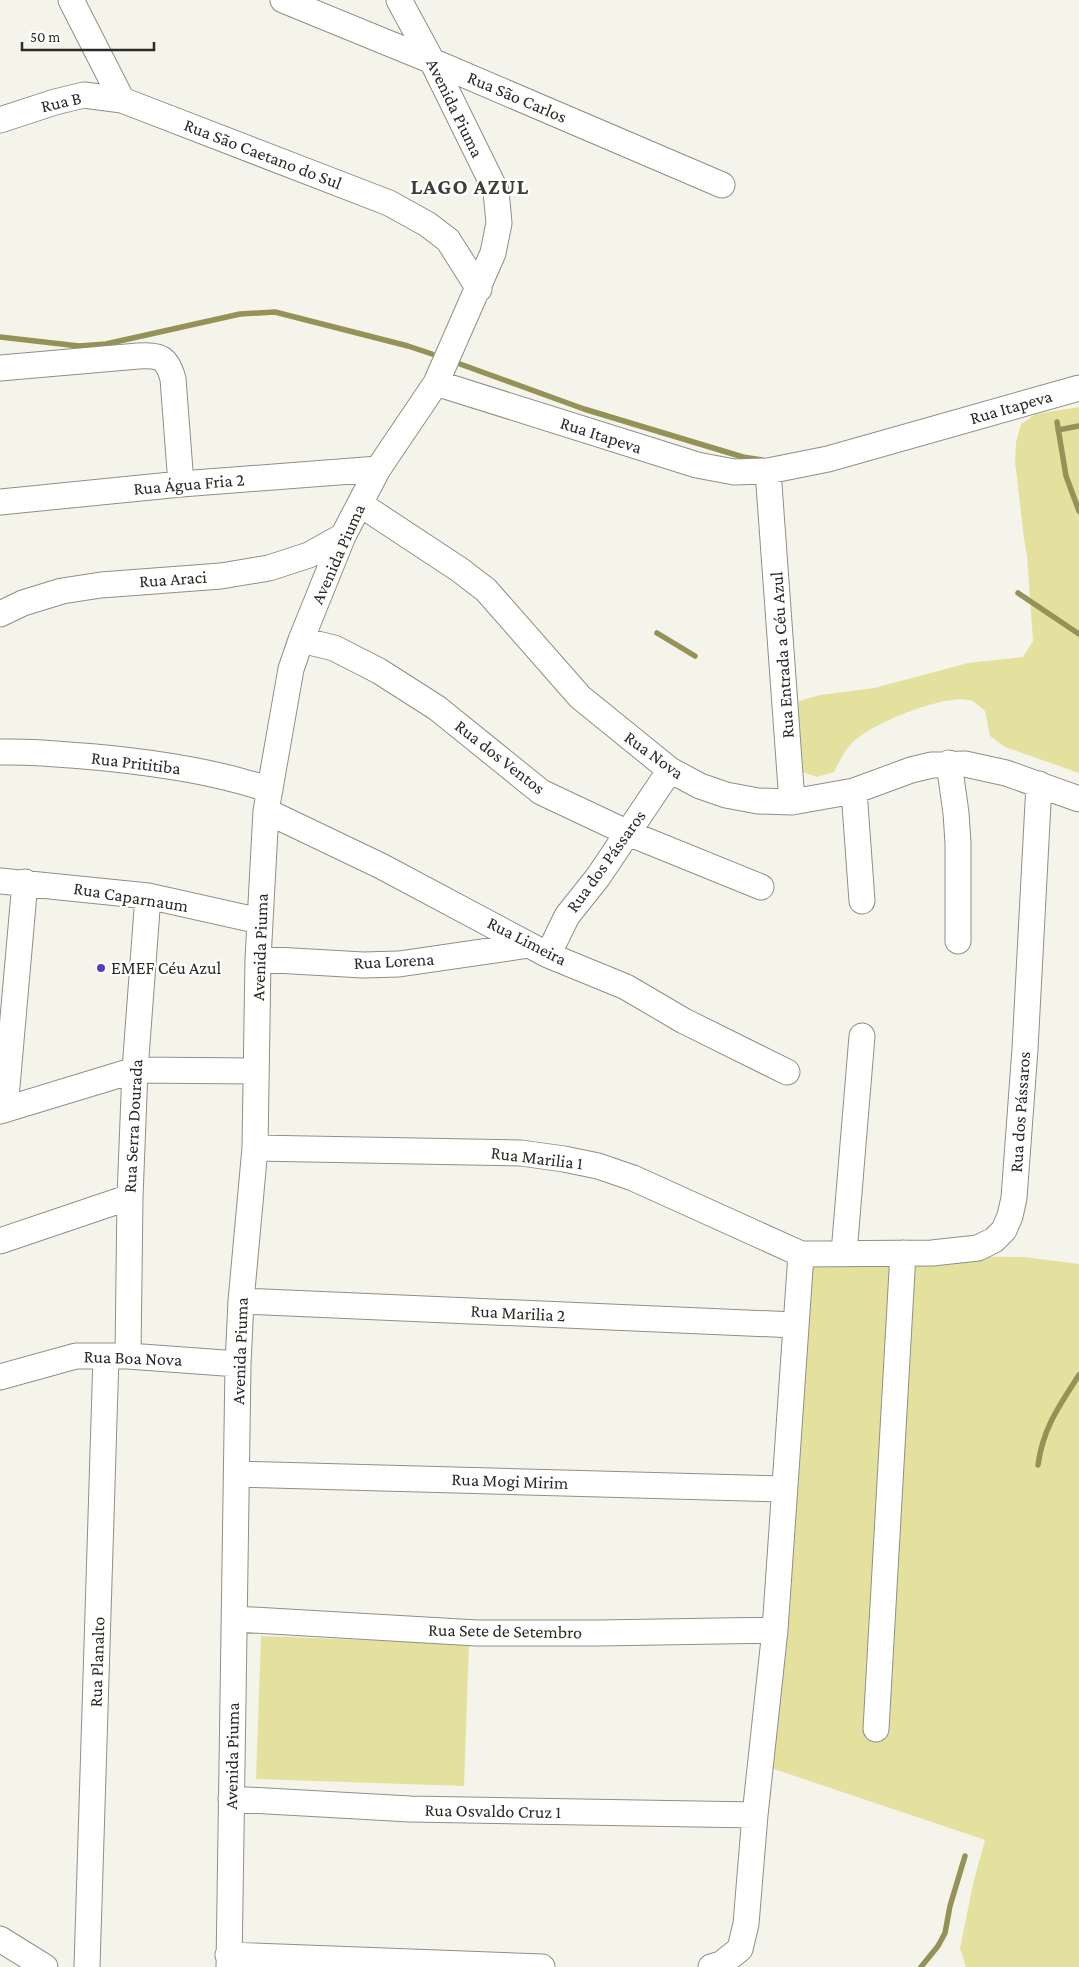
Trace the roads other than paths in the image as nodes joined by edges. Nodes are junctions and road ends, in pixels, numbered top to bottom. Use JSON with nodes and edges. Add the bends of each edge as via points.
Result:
{"nodes":[{"id":1,"x":71,"y":0,"type":"edge"},
{"id":2,"x":283,"y":0,"type":"edge"},
{"id":3,"x":399,"y":0,"type":"edge"},
{"id":4,"x":432,"y":61,"type":"junction"},
{"id":5,"x":122,"y":100,"type":"junction"},
{"id":6,"x":0,"y":120,"type":"edge"},
{"id":7,"x":722,"y":185,"type":"dead end"},
{"id":8,"x":479,"y":289,"type":"junction"},
{"id":9,"x":0,"y":368,"type":"edge"},
{"id":10,"x":436,"y":383,"type":"junction"},
{"id":11,"x":1079,"y":388,"type":"edge"},
{"id":12,"x":378,"y":469,"type":"junction"},
{"id":13,"x":768,"y":471,"type":"junction"},
{"id":14,"x":181,"y":484,"type":"junction"},
{"id":15,"x":0,"y":502,"type":"edge"},
{"id":16,"x":360,"y":504,"type":"junction"},
{"id":17,"x":343,"y":536,"type":"junction"},
{"id":18,"x":0,"y":614,"type":"edge"},
{"id":19,"x":301,"y":640,"type":"junction"},
{"id":20,"x":0,"y":752,"type":"edge"},
{"id":21,"x":949,"y":763,"type":"junction"},
{"id":22,"x":670,"y":770,"type":"junction"},
{"id":23,"x":1039,"y":784,"type":"junction"},
{"id":24,"x":854,"y":791,"type":"junction"},
{"id":25,"x":1079,"y":799,"type":"edge"},
{"id":26,"x":268,"y":800,"type":"junction"},
{"id":27,"x":792,"y":802,"type":"junction"},
{"id":28,"x":628,"y":833,"type":"junction"},
{"id":29,"x":0,"y":881,"type":"edge"},
{"id":30,"x":25,"y":882,"type":"junction"},
{"id":31,"x":761,"y":887,"type":"dead end"},
{"id":32,"x":148,"y":896,"type":"junction"},
{"id":33,"x":862,"y":901,"type":"dead end"},
{"id":34,"x":260,"y":921,"type":"junction"},
{"id":35,"x":958,"y":941,"type":"dead end"},
{"id":36,"x":538,"y":950,"type":"junction"},
{"id":37,"x":258,"y":959,"type":"junction"},
{"id":38,"x":862,"y":1036,"type":"dead end"},
{"id":39,"x":135,"y":1070,"type":"junction"},
{"id":40,"x":256,"y":1072,"type":"junction"},
{"id":41,"x":787,"y":1072,"type":"dead end"},
{"id":42,"x":2,"y":1110,"type":"edge"},
{"id":43,"x":256,"y":1148,"type":"junction"},
{"id":44,"x":130,"y":1198,"type":"junction"},
{"id":45,"x":0,"y":1241,"type":"edge"},
{"id":46,"x":844,"y":1253,"type":"junction"},
{"id":47,"x":904,"y":1253,"type":"junction"},
{"id":48,"x":801,"y":1254,"type":"junction"},
{"id":49,"x":241,"y":1300,"type":"junction"},
{"id":50,"x":795,"y":1325,"type":"junction"},
{"id":51,"x":117,"y":1356,"type":"junction"},
{"id":52,"x":238,"y":1364,"type":"junction"},
{"id":53,"x":0,"y":1377,"type":"edge"},
{"id":54,"x":237,"y":1474,"type":"junction"},
{"id":55,"x":784,"y":1489,"type":"junction"},
{"id":56,"x":235,"y":1619,"type":"junction"},
{"id":57,"x":775,"y":1630,"type":"junction"},
{"id":58,"x":876,"y":1729,"type":"dead end"},
{"id":59,"x":231,"y":1799,"type":"junction"},
{"id":60,"x":755,"y":1815,"type":"junction"},
{"id":61,"x":0,"y":1939,"type":"edge"},
{"id":62,"x":229,"y":1961,"type":"edge"},
{"id":63,"x":44,"y":1967,"type":"edge"},
{"id":64,"x":87,"y":1967,"type":"edge"},
{"id":65,"x":542,"y":1967,"type":"edge"},
{"id":66,"x":711,"y":1967,"type":"edge"}],
"edges":[{"from":1,"to":5,"type":"street"},
{"from":2,"to":4,"type":"street","name":"Rua São Carlos"},
{"from":3,"to":4,"type":"street","name":"Avenida Piuma"},
{"from":4,"to":7,"type":"street","name":"Rua São Carlos"},
{"from":4,"to":8,"type":"street","name":"Avenida Piuma","via":[[496,190],[496,238]]},
{"from":5,"to":6,"type":"street","name":"Rua B","via":[[84,95]]},
{"from":5,"to":8,"type":"street","name":"Rua São Caetano do Sul","via":[[389,203],[448,240]]},
{"from":8,"to":10,"type":"street","name":"Avenida Piuma"},
{"from":9,"to":14,"type":"street","via":[[152,355],[160,357],[170,368],[173,379]]},
{"from":10,"to":12,"type":"street","name":"Avenida Piuma"},
{"from":10,"to":13,"type":"street","name":"Rua Itapeva","via":[[697,465],[734,472]]},
{"from":11,"to":13,"type":"street","name":"Rua Itapeva","via":[[828,459]]},
{"from":12,"to":14,"type":"street","name":"Rua Água Fria 2"},
{"from":12,"to":16,"type":"street","name":"Avenida Piuma"},
{"from":13,"to":27,"type":"street","name":"Rua Entrada a Céu Azul"},
{"from":14,"to":15,"type":"street","name":"Rua Água Fria 2"},
{"from":16,"to":17,"type":"street","name":"Avenida Piuma"},
{"from":16,"to":22,"type":"street","name":"Rua Nova","via":[[486,590],[580,696]]},
{"from":17,"to":18,"type":"street","name":"Rua Araci","via":[[309,555],[269,568],[222,576],[101,584],[62,591]]},
{"from":17,"to":19,"type":"street","name":"Avenida Piuma"},
{"from":19,"to":26,"type":"street","name":"Avenida Piuma","via":[[292,669]]},
{"from":19,"to":28,"type":"street","name":"Rua dos Ventos","via":[[334,648],[379,671],[436,708],[541,792]]},
{"from":20,"to":26,"type":"street","name":"Rua Prititiba","via":[[36,751],[163,764],[241,780]]},
{"from":21,"to":23,"type":"street","name":"Rua Nova","via":[[1006,773]]},
{"from":21,"to":24,"type":"street","name":"Rua Nova","via":[[911,770]]},
{"from":21,"to":35,"type":"street","via":[[958,843]]},
{"from":22,"to":27,"type":"street","name":"Rua Nova","via":[[726,795],[758,801]]},
{"from":22,"to":28,"type":"street","name":"Rua dos Pássaros"},
{"from":23,"to":25,"type":"street","name":"Rua Nova"},
{"from":23,"to":47,"type":"street","name":"Rua dos Pássaros","via":[[1024,1059],[1010,1216],[1004,1230],[994,1240],[978,1248]]},
{"from":24,"to":27,"type":"street","name":"Rua Nova"},
{"from":24,"to":33,"type":"street"},
{"from":26,"to":34,"type":"street","name":"Avenida Piuma"},
{"from":26,"to":36,"type":"street","name":"Rua Limeira","via":[[381,866]]},
{"from":28,"to":31,"type":"street","name":"Rua dos Ventos"},
{"from":28,"to":36,"type":"street","name":"Rua dos Pássaros","via":[[598,877]]},
{"from":29,"to":30,"type":"street","name":"Rua Caparnaum"},
{"from":30,"to":32,"type":"street","name":"Rua Caparnaum"},
{"from":30,"to":42,"type":"street"},
{"from":32,"to":34,"type":"street","name":"Rua Caparnaum"},
{"from":32,"to":39,"type":"street","name":"Rua Serra Dourada"},
{"from":34,"to":37,"type":"street","name":"Avenida Piuma"},
{"from":36,"to":37,"type":"street","name":"Rua Lorena","via":[[399,964]]},
{"from":36,"to":41,"type":"street","name":"Rua Limeira","via":[[626,987],[684,1021]]},
{"from":37,"to":40,"type":"street","name":"Avenida Piuma"},
{"from":38,"to":46,"type":"street"},
{"from":39,"to":40,"type":"street"},
{"from":39,"to":42,"type":"street"},
{"from":39,"to":44,"type":"street","name":"Rua Serra Dourada"},
{"from":40,"to":43,"type":"street","name":"Avenida Piuma"},
{"from":43,"to":48,"type":"street","name":"Rua Marilia 1","via":[[521,1153],[564,1158],[633,1178]]},
{"from":43,"to":49,"type":"street","name":"Avenida Piuma"},
{"from":44,"to":45,"type":"street"},
{"from":44,"to":51,"type":"street","name":"Rua Serra Dourada"},
{"from":46,"to":47,"type":"street","name":"Rua dos Pássaros"},
{"from":46,"to":48,"type":"street","name":"Rua dos Pássaros"},
{"from":47,"to":58,"type":"street"},
{"from":48,"to":50,"type":"street"},
{"from":49,"to":50,"type":"street","name":"Rua Marilia 2"},
{"from":49,"to":52,"type":"street","name":"Avenida Piuma"},
{"from":50,"to":55,"type":"street"},
{"from":51,"to":52,"type":"street","name":"Rua Boa Nova"},
{"from":51,"to":53,"type":"street","name":"Rua Boa Nova","via":[[76,1356]]},
{"from":51,"to":64,"type":"street","name":"Rua Planalto"},
{"from":52,"to":54,"type":"street","name":"Avenida Piuma"},
{"from":54,"to":55,"type":"street","name":"Rua Mogi Mirim"},
{"from":54,"to":56,"type":"street","name":"Avenida Piuma"},
{"from":55,"to":57,"type":"street"},
{"from":56,"to":57,"type":"street","name":"Rua Sete de Setembro","via":[[477,1633]]},
{"from":56,"to":59,"type":"street","name":"Avenida Piuma"},
{"from":57,"to":60,"type":"street"},
{"from":59,"to":60,"type":"street","name":"Rua Osvaldo Cruz 1","via":[[410,1809]]},
{"from":59,"to":62,"type":"street","name":"Avenida Piuma"},
{"from":60,"to":66,"type":"street","via":[[746,1924],[740,1949],[721,1964]]},
{"from":61,"to":63,"type":"street"},
{"from":62,"to":65,"type":"street"}]}
